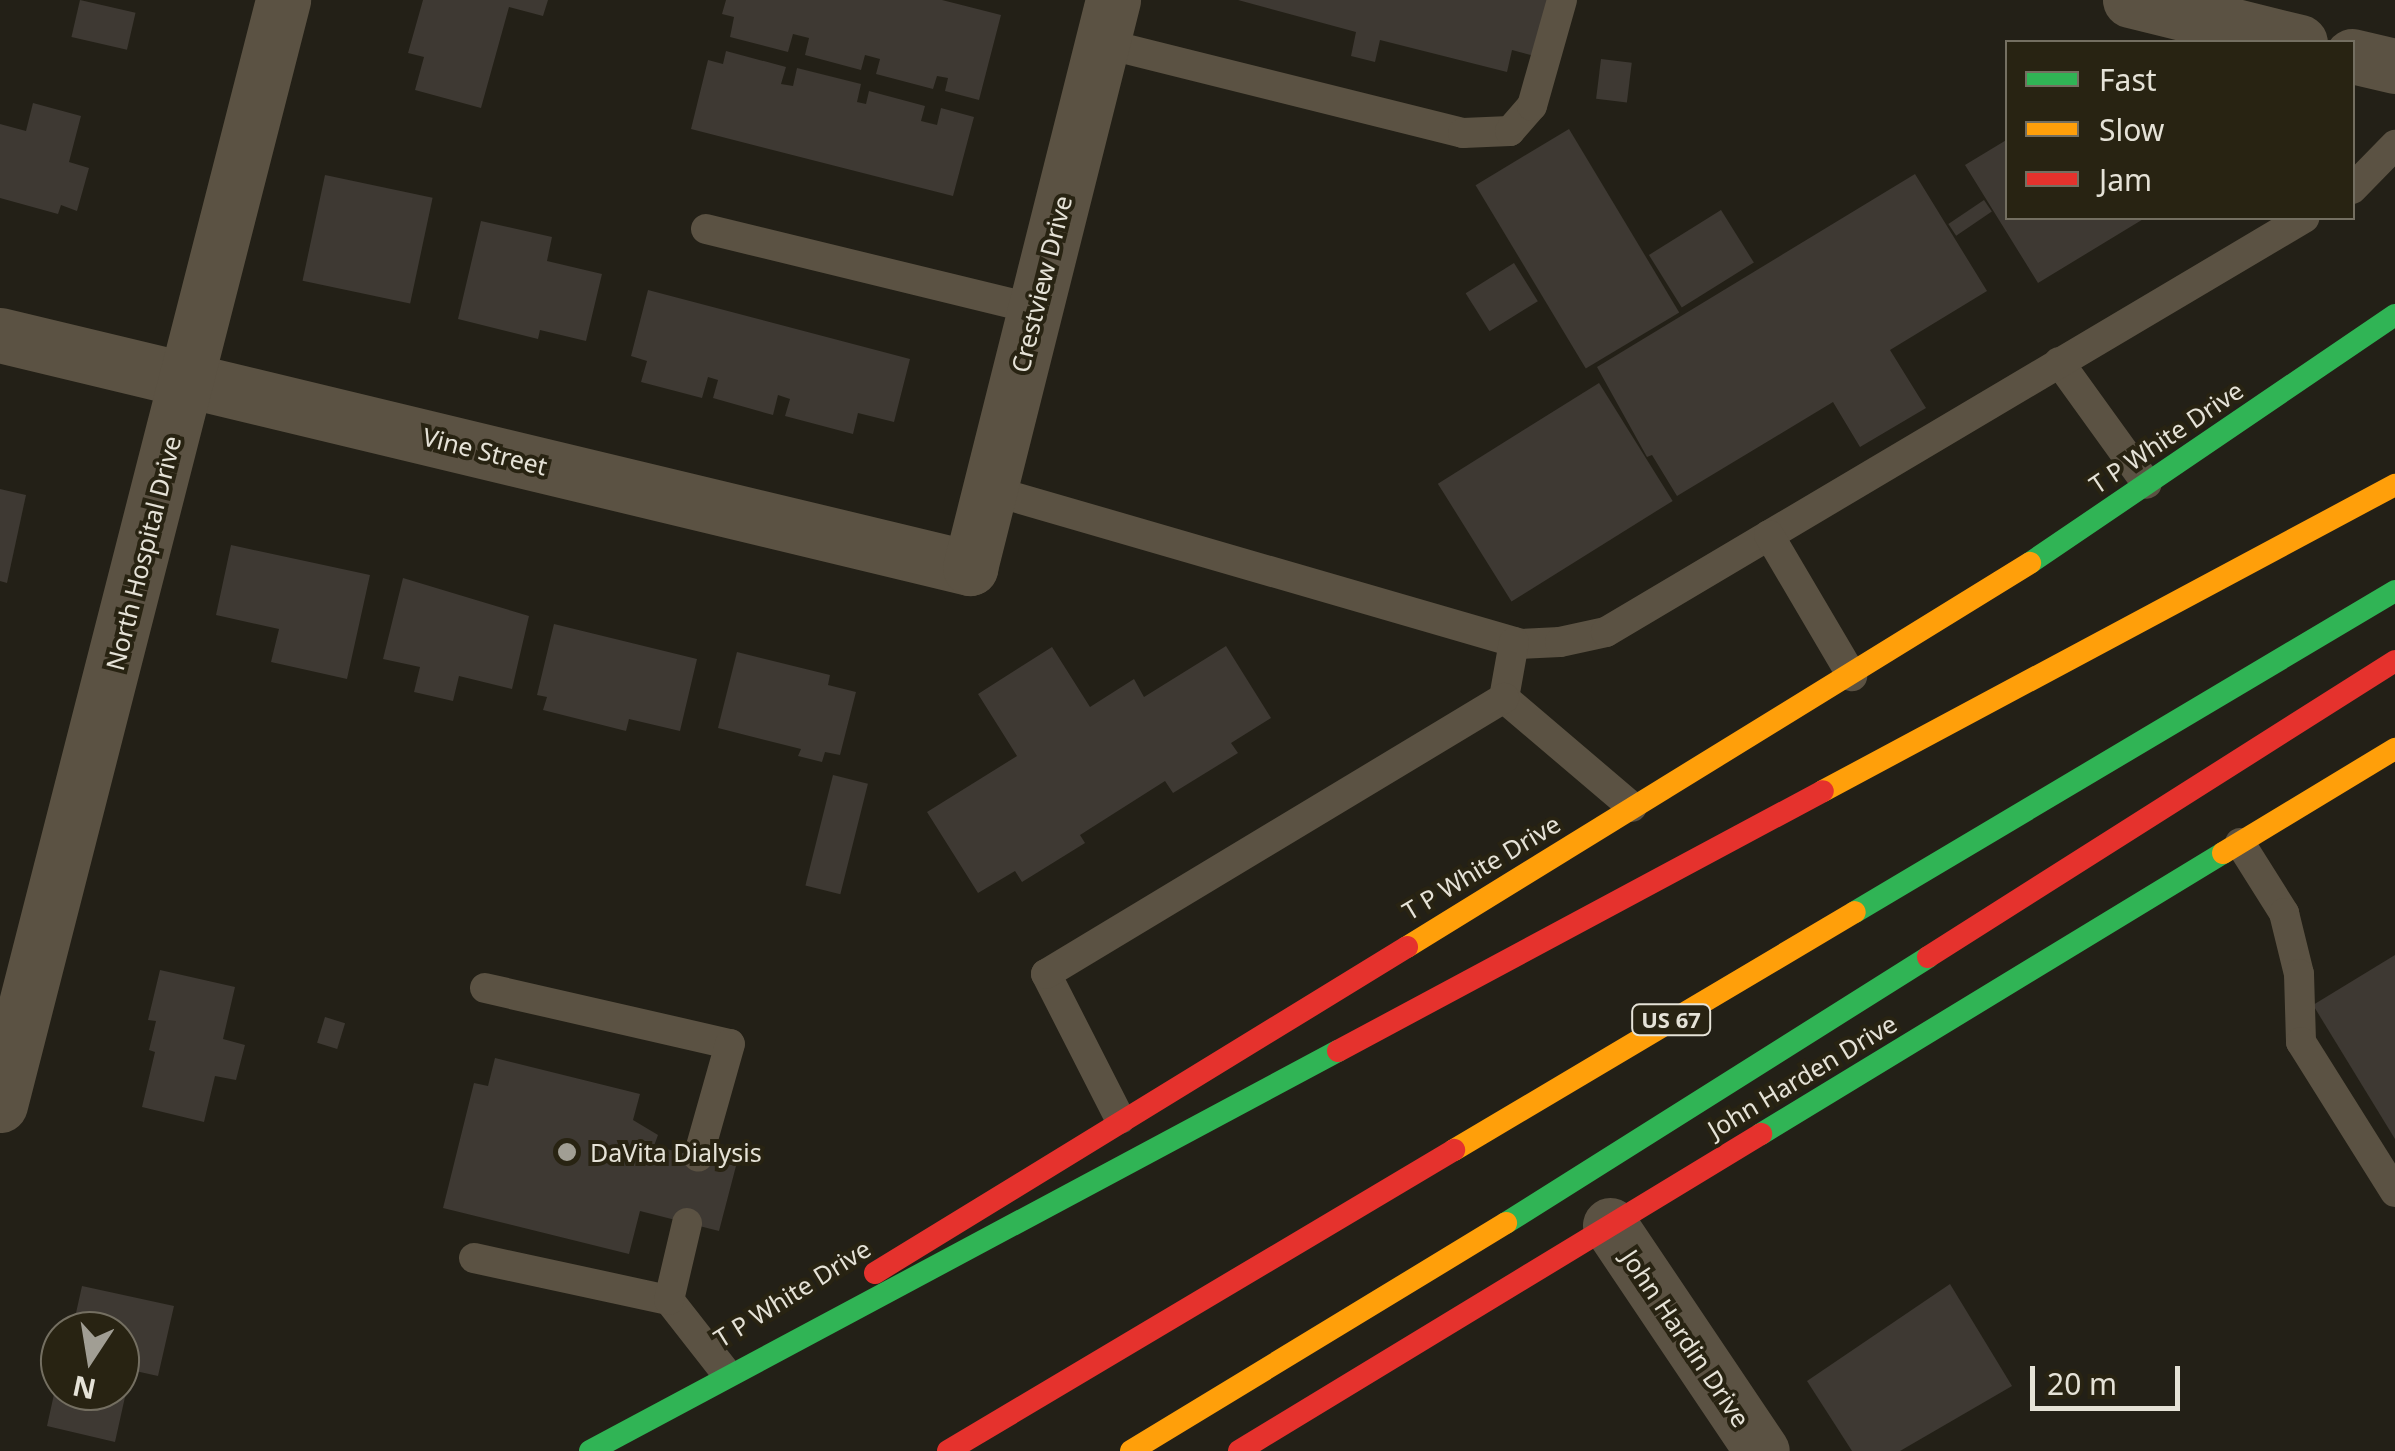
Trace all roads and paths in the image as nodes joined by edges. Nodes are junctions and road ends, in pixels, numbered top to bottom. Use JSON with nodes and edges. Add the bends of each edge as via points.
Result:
{"nodes":[{"id":1,"x":283,"y":0,"type":"edge"},
{"id":2,"x":1562,"y":0,"type":"edge"},
{"id":3,"x":2158,"y":3,"type":"edge"},
{"id":4,"x":1108,"y":21,"type":"edge"},
{"id":5,"x":2293,"y":40,"type":"edge"},
{"id":6,"x":2355,"y":57,"type":"edge"},
{"id":7,"x":2395,"y":66,"type":"edge"},
{"id":8,"x":2395,"y":145,"type":"edge"},
{"id":9,"x":2355,"y":186,"type":"edge"},
{"id":10,"x":2301,"y":220,"type":"edge"},
{"id":11,"x":706,"y":229,"type":"dead end"},
{"id":12,"x":1035,"y":310,"type":"junction"},
{"id":13,"x":2395,"y":314,"type":"edge"},
{"id":14,"x":0,"y":334,"type":"edge"},
{"id":15,"x":2060,"y":362,"type":"junction"},
{"id":16,"x":188,"y":380,"type":"junction"},
{"id":17,"x":2146,"y":484,"type":"junction"},
{"id":18,"x":2395,"y":485,"type":"edge"},
{"id":19,"x":990,"y":490,"type":"junction"},
{"id":20,"x":1768,"y":535,"type":"junction"},
{"id":21,"x":970,"y":568,"type":"joint"},
{"id":22,"x":2395,"y":592,"type":"edge"},
{"id":23,"x":1514,"y":642,"type":"junction"},
{"id":24,"x":2395,"y":661,"type":"edge"},
{"id":25,"x":2395,"y":674,"type":"edge"},
{"id":26,"x":1852,"y":676,"type":"junction"},
{"id":27,"x":1504,"y":698,"type":"junction"},
{"id":28,"x":2395,"y":749,"type":"edge"},
{"id":29,"x":1632,"y":808,"type":"junction"},
{"id":30,"x":2150,"y":816,"type":"junction"},
{"id":31,"x":2240,"y":843,"type":"junction"},
{"id":32,"x":484,"y":988,"type":"dead end"},
{"id":33,"x":0,"y":1106,"type":"edge"},
{"id":34,"x":1120,"y":1119,"type":"junction"},
{"id":35,"x":698,"y":1157,"type":"dead end"},
{"id":36,"x":2395,"y":1192,"type":"edge"},
{"id":37,"x":687,"y":1223,"type":"dead end"},
{"id":38,"x":1610,"y":1225,"type":"junction"},
{"id":39,"x":474,"y":1258,"type":"dead end"},
{"id":40,"x":669,"y":1300,"type":"junction"},
{"id":41,"x":723,"y":1369,"type":"junction"},
{"id":42,"x":588,"y":1451,"type":"edge"},
{"id":43,"x":948,"y":1451,"type":"edge"},
{"id":44,"x":1131,"y":1451,"type":"edge"},
{"id":45,"x":1238,"y":1451,"type":"edge"},
{"id":46,"x":1762,"y":1451,"type":"edge"}],
"edges":[{"from":1,"to":16,"type":"street","name":"North Hospital Drive"},
{"from":2,"to":4,"type":"lane","via":[[1532,106],[1510,131],[1463,133]]},
{"from":3,"to":5,"type":"street"},
{"from":4,"to":12,"type":"street","name":"Crestview Drive"},
{"from":6,"to":7,"type":"street"},
{"from":8,"to":9,"type":"lane"},
{"from":10,"to":15,"type":"lane"},
{"from":11,"to":12,"type":"lane"},
{"from":12,"to":19,"type":"street","name":"Crestview Drive"},
{"from":13,"to":17,"type":"main road","name":"T P White Drive"},
{"from":14,"to":16,"type":"street","name":"Vine Street"},
{"from":15,"to":17,"type":"lane"},
{"from":15,"to":20,"type":"lane"},
{"from":16,"to":21,"type":"street","name":"Vine Street"},
{"from":16,"to":33,"type":"street","name":"North Hospital Drive"},
{"from":17,"to":26,"type":"main road","name":"T P White Drive"},
{"from":18,"to":42,"type":"main road"},
{"from":19,"to":21,"type":"street","name":"Crestview Drive"},
{"from":19,"to":23,"type":"lane"},
{"from":20,"to":23,"type":"lane","via":[[1606,632]]},
{"from":20,"to":26,"type":"lane"},
{"from":22,"to":43,"type":"main road","number":"US 67"},
{"from":23,"to":27,"type":"lane"},
{"from":24,"to":30,"type":"main road"},
{"from":25,"to":30,"type":"main road"},
{"from":26,"to":29,"type":"main road","name":"T P White Drive"},
{"from":27,"to":29,"type":"lane"},
{"from":27,"to":34,"type":"lane","via":[[1046,974]]},
{"from":28,"to":31,"type":"main road","name":"John Harden Drive"},
{"from":29,"to":34,"type":"main road","name":"T P White Drive"},
{"from":30,"to":44,"type":"main road","via":[[1583,1176]]},
{"from":31,"to":36,"type":"lane","via":[[2284,913],[2299,974],[2301,1042]]},
{"from":31,"to":38,"type":"main road","name":"John Harden Drive"},
{"from":32,"to":35,"type":"lane","via":[[730,1044]]},
{"from":34,"to":41,"type":"main road","name":"T P White Drive"},
{"from":37,"to":40,"type":"lane"},
{"from":38,"to":45,"type":"main road","name":"John Harden Drive"},
{"from":38,"to":46,"type":"street","name":"John Hardin Drive"},
{"from":39,"to":40,"type":"lane"},
{"from":40,"to":41,"type":"lane"},
{"from":41,"to":42,"type":"main road","name":"T P White Drive"}]}
